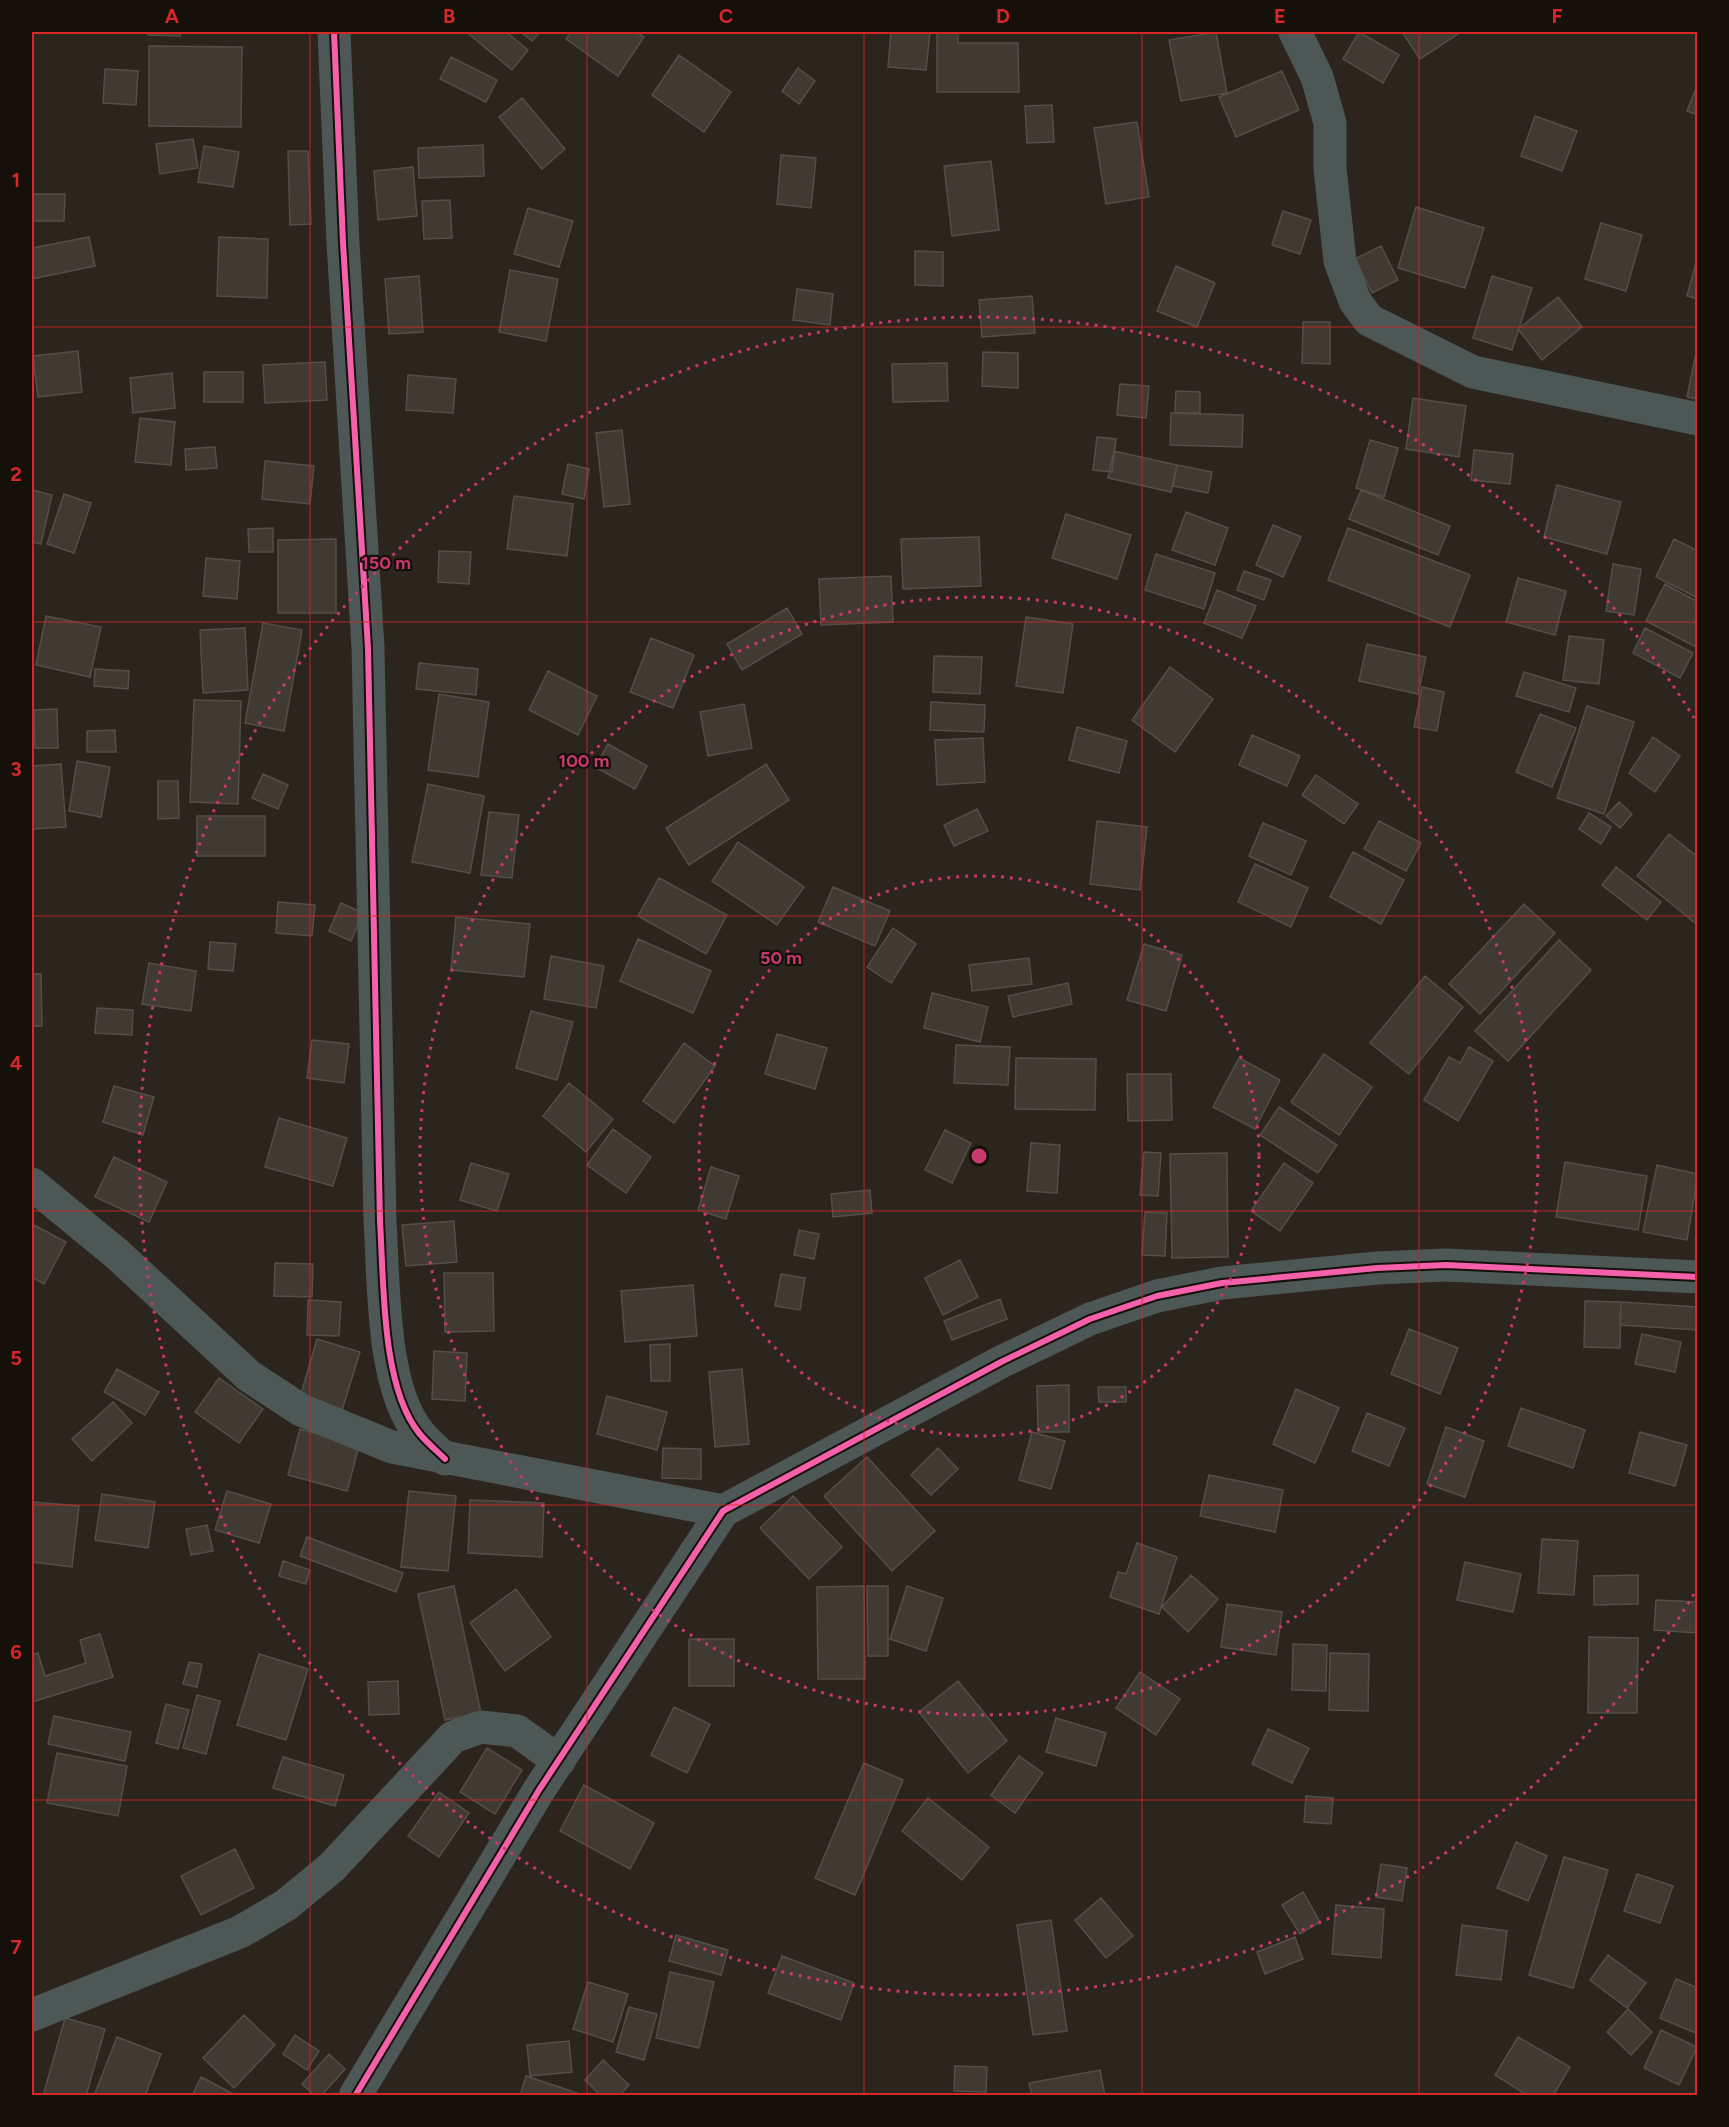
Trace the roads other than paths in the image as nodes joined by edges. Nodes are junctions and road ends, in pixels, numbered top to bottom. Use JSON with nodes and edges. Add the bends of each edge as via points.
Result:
{"nodes":[{"id":1,"x":334,"y":32,"type":"edge"},
{"id":2,"x":1295,"y":32,"type":"edge"},
{"id":3,"x":1698,"y":419,"type":"edge"},
{"id":4,"x":32,"y":1184,"type":"edge"},
{"id":5,"x":1698,"y":1277,"type":"edge"},
{"id":6,"x":445,"y":1459,"type":"junction"},
{"id":7,"x":723,"y":1511,"type":"junction"},
{"id":8,"x":559,"y":1761,"type":"junction"},
{"id":9,"x":32,"y":2015,"type":"edge"},
{"id":10,"x":355,"y":2096,"type":"edge"}],
"edges":[{"from":1,"to":6,"type":"street","via":[[368,648],[380,1222],[386,1318],[403,1403],[418,1432]]},
{"from":2,"to":3,"type":"street","via":[[1317,76],[1330,123],[1330,169],[1341,261],[1355,301],[1369,320],[1473,372]]},
{"from":4,"to":6,"type":"street","via":[[117,1254],[249,1376],[301,1410],[349,1432]]},
{"from":5,"to":7,"type":"street","via":[[1446,1265],[1222,1283],[1157,1296],[1090,1319],[1001,1362]]},
{"from":6,"to":7,"type":"street"},
{"from":7,"to":8,"type":"street"},
{"from":8,"to":9,"type":"street","via":[[517,1731],[481,1727],[453,1737],[332,1867],[286,1905],[240,1932]]},
{"from":8,"to":10,"type":"street"}]}
